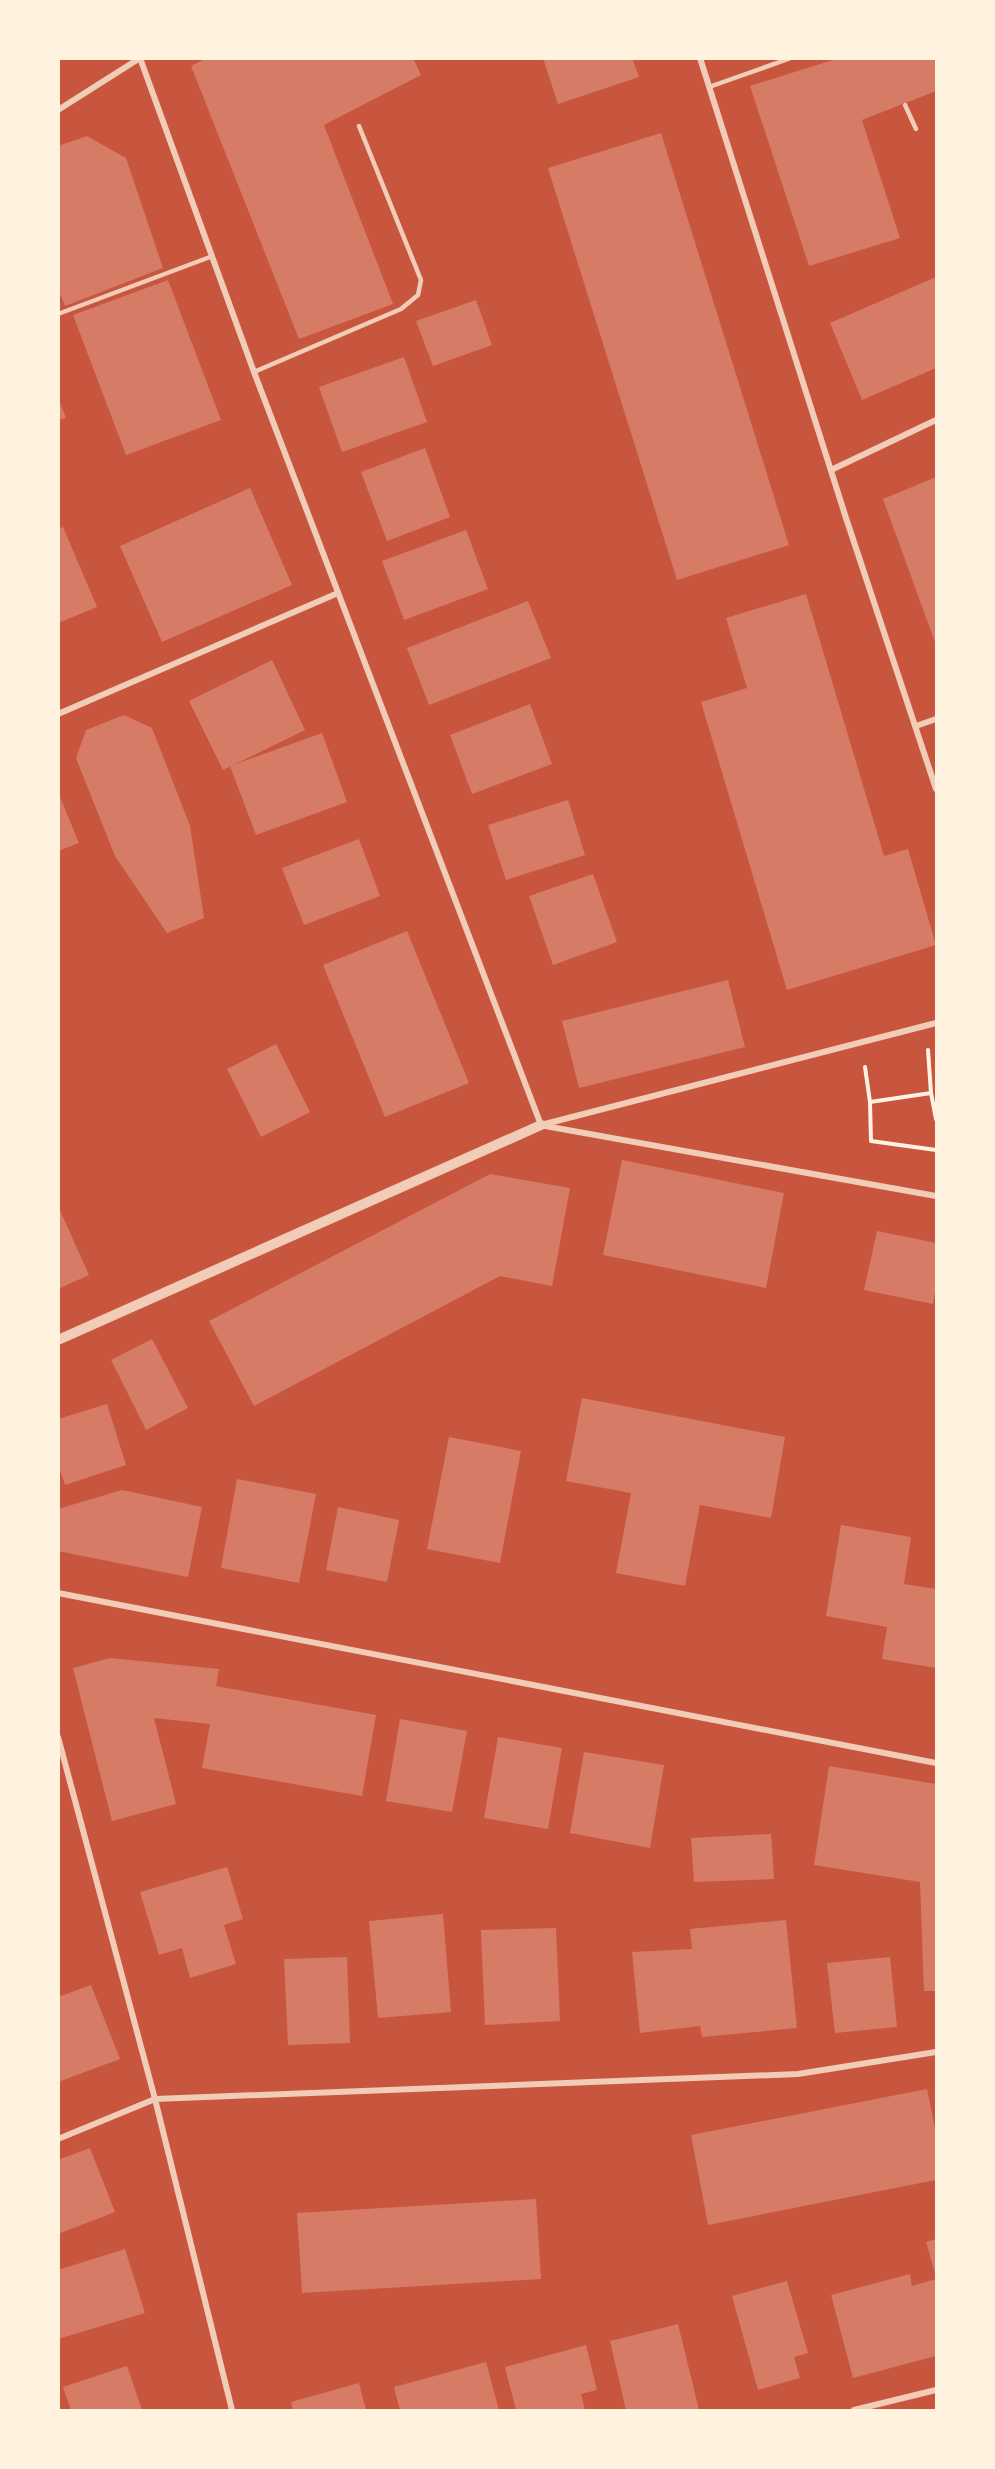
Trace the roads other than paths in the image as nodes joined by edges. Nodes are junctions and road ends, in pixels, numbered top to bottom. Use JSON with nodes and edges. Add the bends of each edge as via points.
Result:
{"nodes":[{"id":1,"x":700,"y":58,"type":"edge"},
{"id":2,"x":791,"y":58,"type":"edge"},
{"id":3,"x":140,"y":59,"type":"edge"},
{"id":4,"x":709,"y":87,"type":"junction"},
{"id":5,"x":904,"y":105,"type":"dead end"},
{"id":6,"x":58,"y":110,"type":"edge"},
{"id":7,"x":359,"y":126,"type":"dead end"},
{"id":8,"x":916,"y":129,"type":"dead end"},
{"id":9,"x":210,"y":256,"type":"junction"},
{"id":10,"x":58,"y":314,"type":"edge"},
{"id":11,"x":254,"y":372,"type":"junction"},
{"id":12,"x":936,"y":420,"type":"edge"},
{"id":13,"x":831,"y":470,"type":"junction"},
{"id":14,"x":338,"y":592,"type":"junction"},
{"id":15,"x":58,"y":714,"type":"edge"},
{"id":16,"x":936,"y":719,"type":"edge"},
{"id":17,"x":916,"y":726,"type":"junction"},
{"id":18,"x":936,"y":789,"type":"edge"},
{"id":19,"x":936,"y":1023,"type":"edge"},
{"id":20,"x":541,"y":1125,"type":"junction"},
{"id":21,"x":936,"y":1196,"type":"edge"},
{"id":22,"x":58,"y":1340,"type":"edge"},
{"id":23,"x":58,"y":1593,"type":"edge"},
{"id":24,"x":58,"y":1737,"type":"edge"},
{"id":25,"x":936,"y":1763,"type":"edge"},
{"id":26,"x":936,"y":2052,"type":"edge"},
{"id":27,"x":155,"y":2099,"type":"junction"},
{"id":28,"x":58,"y":2139,"type":"edge"},
{"id":29,"x":936,"y":2390,"type":"edge"},
{"id":30,"x":232,"y":2410,"type":"edge"},
{"id":31,"x":854,"y":2410,"type":"edge"}],
"edges":[{"from":1,"to":4,"type":"street"},
{"from":2,"to":4,"type":"lane"},
{"from":3,"to":6,"type":"street"},
{"from":3,"to":9,"type":"street"},
{"from":4,"to":13,"type":"street"},
{"from":5,"to":8,"type":"lane"},
{"from":7,"to":11,"type":"lane","via":[[421,280],[418,296],[401,309]]},
{"from":9,"to":10,"type":"lane"},
{"from":9,"to":11,"type":"street"},
{"from":11,"to":14,"type":"street"},
{"from":12,"to":13,"type":"street"},
{"from":13,"to":17,"type":"street"},
{"from":14,"to":15,"type":"street"},
{"from":14,"to":20,"type":"street"},
{"from":16,"to":17,"type":"street"},
{"from":17,"to":18,"type":"street"},
{"from":19,"to":20,"type":"street"},
{"from":20,"to":21,"type":"street"},
{"from":20,"to":22,"type":"street"},
{"from":23,"to":25,"type":"street"},
{"from":24,"to":27,"type":"street"},
{"from":26,"to":27,"type":"street","via":[[798,2074]]},
{"from":27,"to":28,"type":"street"},
{"from":27,"to":30,"type":"street"},
{"from":29,"to":31,"type":"street"}]}
